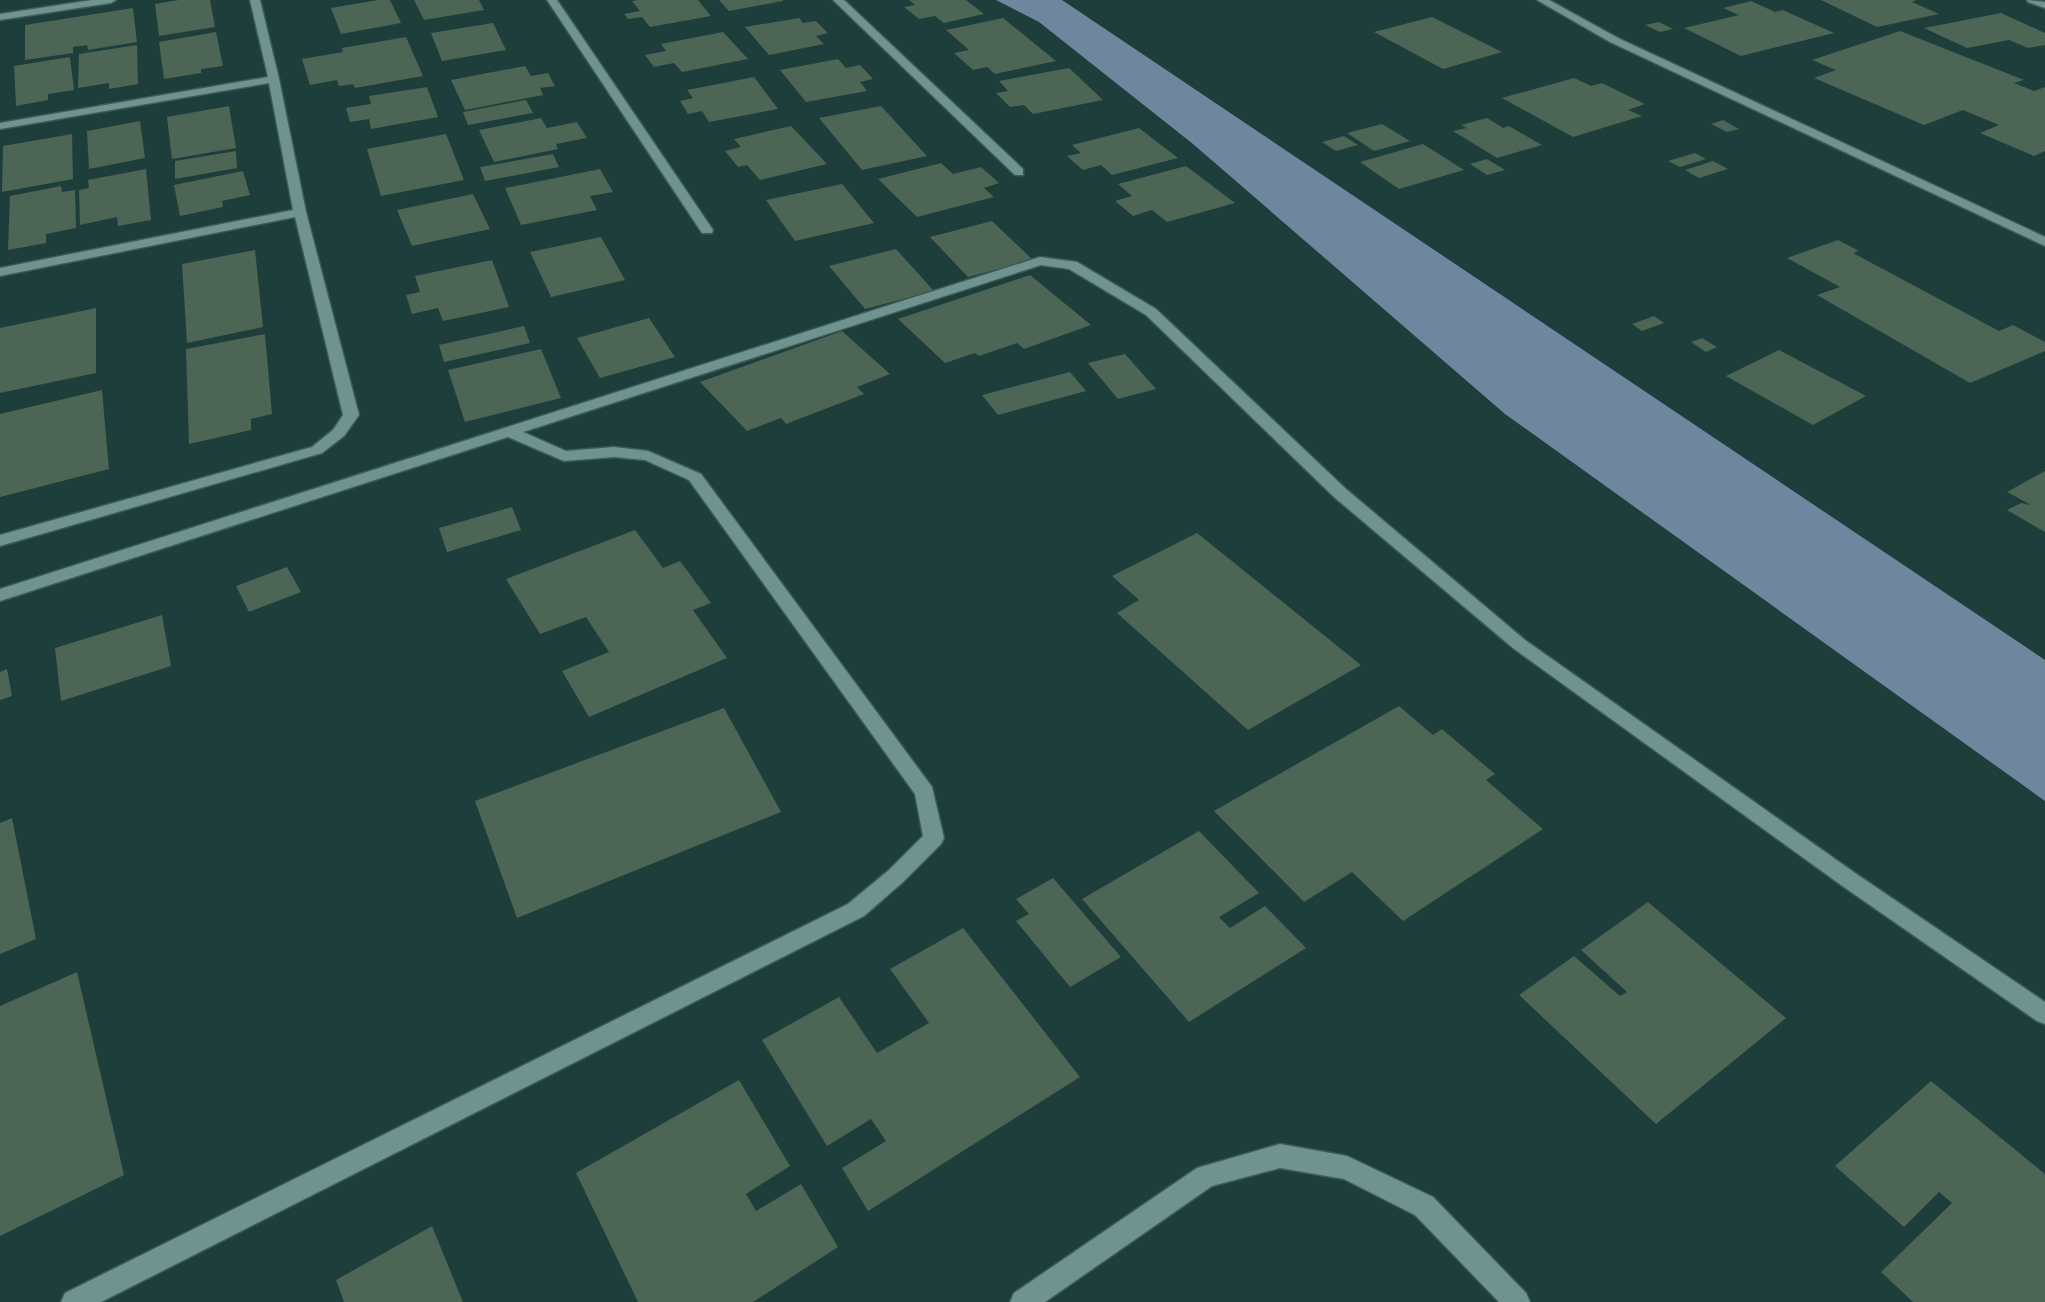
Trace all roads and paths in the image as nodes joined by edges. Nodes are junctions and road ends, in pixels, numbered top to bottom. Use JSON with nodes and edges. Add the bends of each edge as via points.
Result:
{"nodes":[{"id":1,"x":111,"y":0,"type":"edge"},
{"id":2,"x":258,"y":0,"type":"edge"},
{"id":3,"x":552,"y":0,"type":"edge"},
{"id":4,"x":838,"y":0,"type":"edge"},
{"id":5,"x":1542,"y":0,"type":"edge"},
{"id":6,"x":2032,"y":0,"type":"edge"},
{"id":7,"x":2045,"y":5,"type":"edge"},
{"id":8,"x":0,"y":17,"type":"edge"},
{"id":9,"x":274,"y":79,"type":"junction"},
{"id":10,"x":0,"y":126,"type":"edge"},
{"id":11,"x":1018,"y":172,"type":"dead end"},
{"id":12,"x":300,"y":212,"type":"junction"},
{"id":13,"x":707,"y":230,"type":"dead end"},
{"id":14,"x":2045,"y":242,"type":"edge"},
{"id":15,"x":0,"y":272,"type":"edge"},
{"id":16,"x":509,"y":432,"type":"junction"},
{"id":17,"x":0,"y":541,"type":"edge"},
{"id":18,"x":0,"y":595,"type":"edge"},
{"id":19,"x":2045,"y":1014,"type":"edge"},
{"id":20,"x":74,"y":1302,"type":"edge"},
{"id":21,"x":1023,"y":1302,"type":"edge"},
{"id":22,"x":1517,"y":1302,"type":"edge"}],
"edges":[{"from":1,"to":8,"type":"street"},
{"from":2,"to":9,"type":"street"},
{"from":3,"to":13,"type":"street"},
{"from":4,"to":11,"type":"street"},
{"from":5,"to":14,"type":"street","via":[[1614,40]]},
{"from":6,"to":7,"type":"street"},
{"from":9,"to":10,"type":"street"},
{"from":9,"to":12,"type":"street"},
{"from":12,"to":15,"type":"street"},
{"from":12,"to":17,"type":"street","via":[[351,415],[339,433],[317,450]]},
{"from":16,"to":18,"type":"street"},
{"from":16,"to":19,"type":"street","via":[[1040,261],[1071,265],[1151,312],[1340,493],[1519,644]]},
{"from":16,"to":20,"type":"street","via":[[564,456],[614,452],[648,456],[695,477],[925,792],[933,838],[856,910]]},
{"from":21,"to":22,"type":"street","via":[[1206,1176],[1280,1156],[1347,1168],[1424,1206]]}]}
